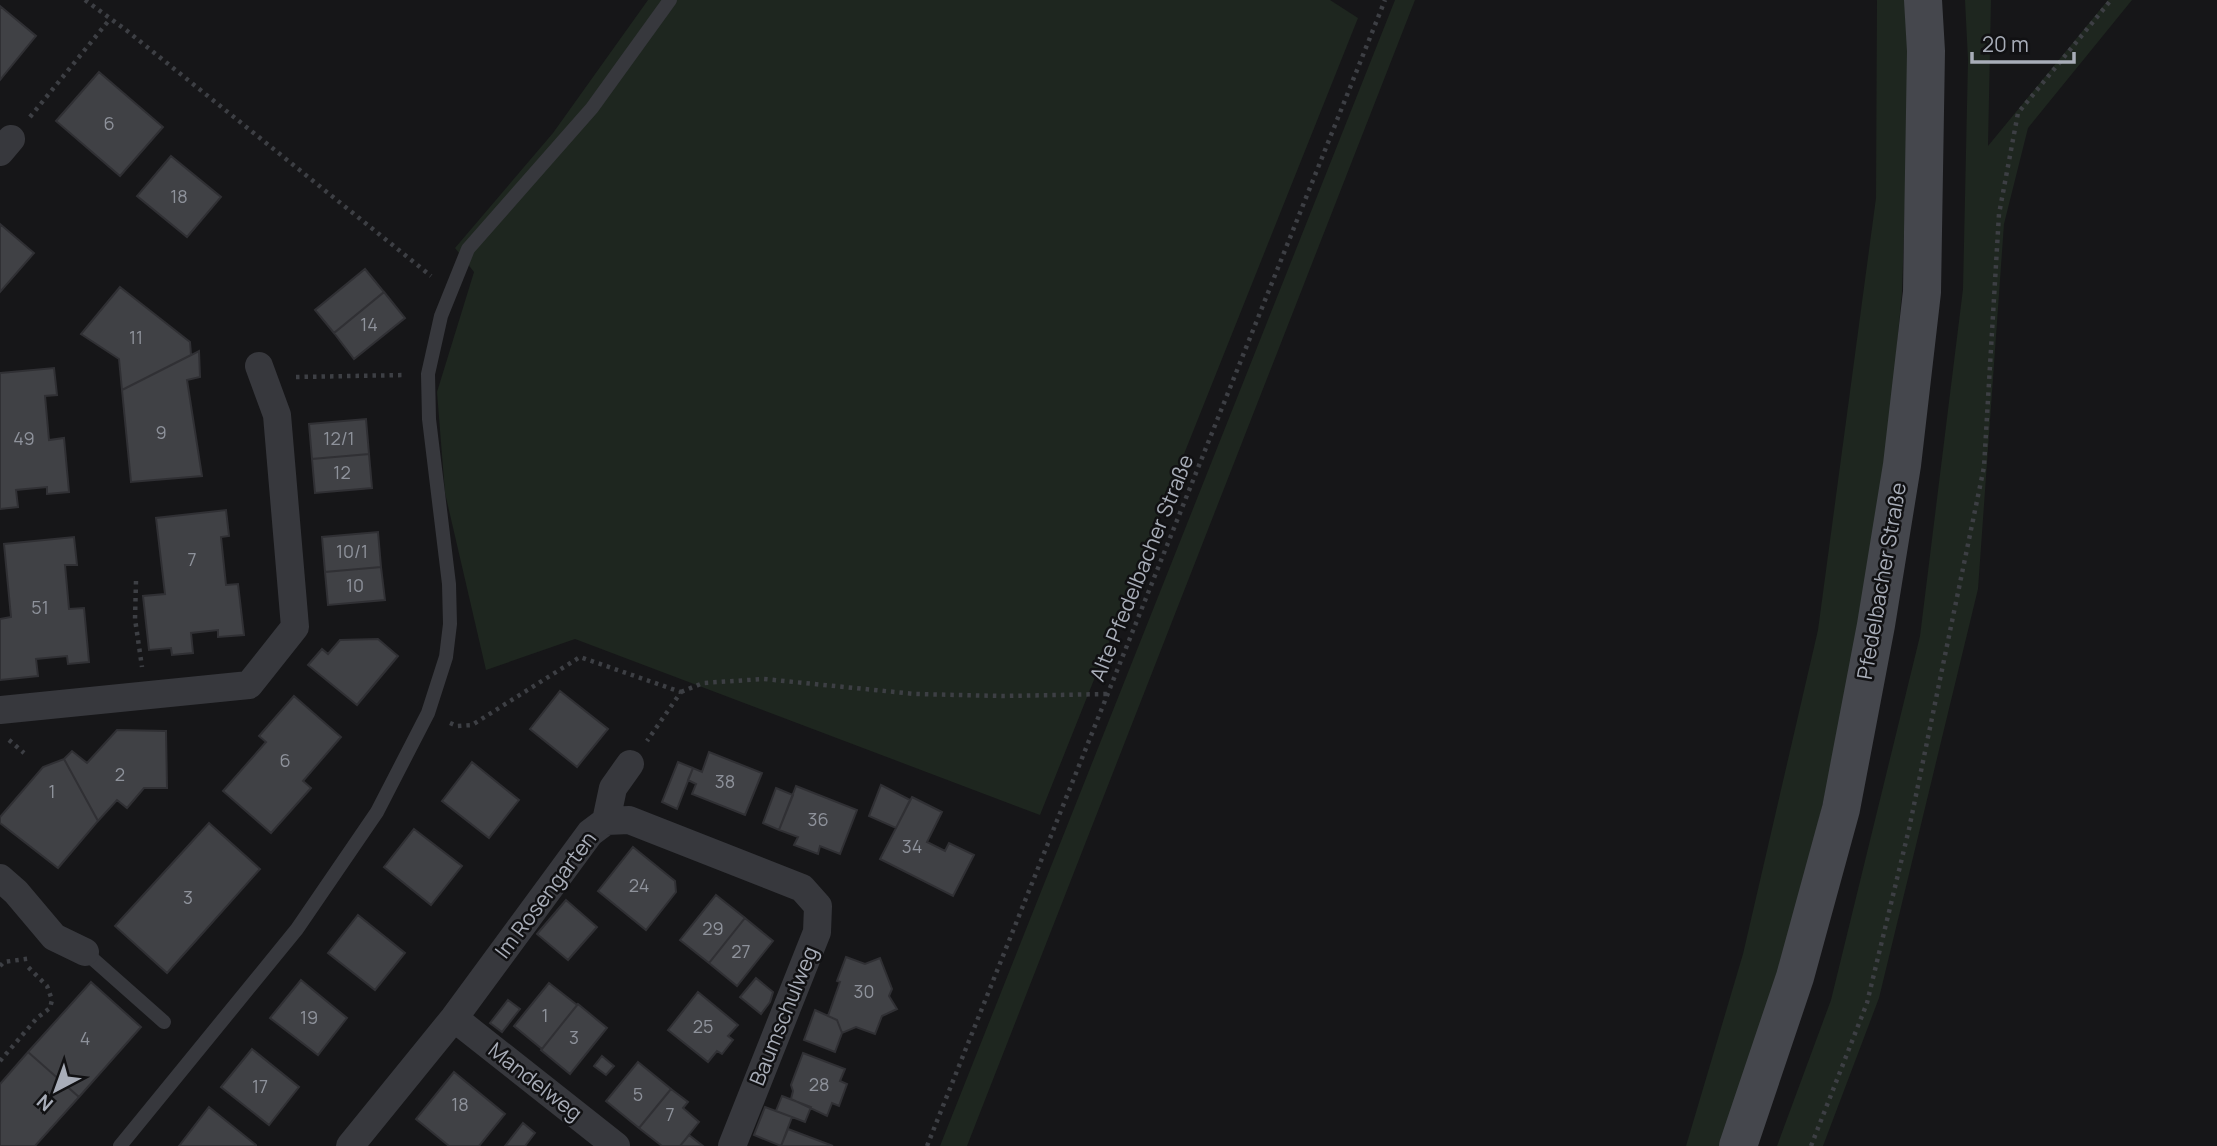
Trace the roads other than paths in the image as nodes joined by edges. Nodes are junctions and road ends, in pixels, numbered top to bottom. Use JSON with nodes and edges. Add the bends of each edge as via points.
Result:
{"nodes":[{"id":1,"x":670,"y":0,"type":"edge"},
{"id":2,"x":1923,"y":0,"type":"edge"},
{"id":3,"x":259,"y":366,"type":"road end"},
{"id":4,"x":0,"y":710,"type":"edge"},
{"id":5,"x":630,"y":764,"type":"road end"},
{"id":6,"x":606,"y":821,"type":"junction"},
{"id":7,"x":0,"y":878,"type":"edge"},
{"id":8,"x":85,"y":952,"type":"joint"},
{"id":9,"x":454,"y":1018,"type":"junction"},
{"id":10,"x":163,"y":1022,"type":"dead end"},
{"id":11,"x":120,"y":1146,"type":"edge"},
{"id":12,"x":350,"y":1146,"type":"edge"},
{"id":13,"x":616,"y":1146,"type":"edge"},
{"id":14,"x":732,"y":1146,"type":"edge"},
{"id":15,"x":1738,"y":1146,"type":"edge"}],
"edges":[{"from":1,"to":11,"type":"lane","via":[[592,108],[468,249],[450,289],[428,374],[450,624],[446,657],[428,713],[377,812],[297,929]]},
{"from":2,"to":15,"type":"main road","name":"Pfedelbacher Straße","via":[[1922,292],[1902,465],[1841,809],[1796,977]]},
{"from":3,"to":4,"type":"street","via":[[277,415],[295,627],[250,685]]},
{"from":5,"to":6,"type":"street","name":"Im Rosengarten","via":[[613,788]]},
{"from":6,"to":9,"type":"street","name":"Im Rosengarten","via":[[590,833]]},
{"from":6,"to":14,"type":"street","name":"Baumschulweg","via":[[629,820],[802,888],[818,906],[817,932]]},
{"from":7,"to":8,"type":"street","via":[[54,937]]},
{"from":8,"to":10,"type":"lane"},
{"from":9,"to":12,"type":"street","name":"Im Rosengarten"},
{"from":9,"to":13,"type":"street","name":"Mandelweg"}]}
